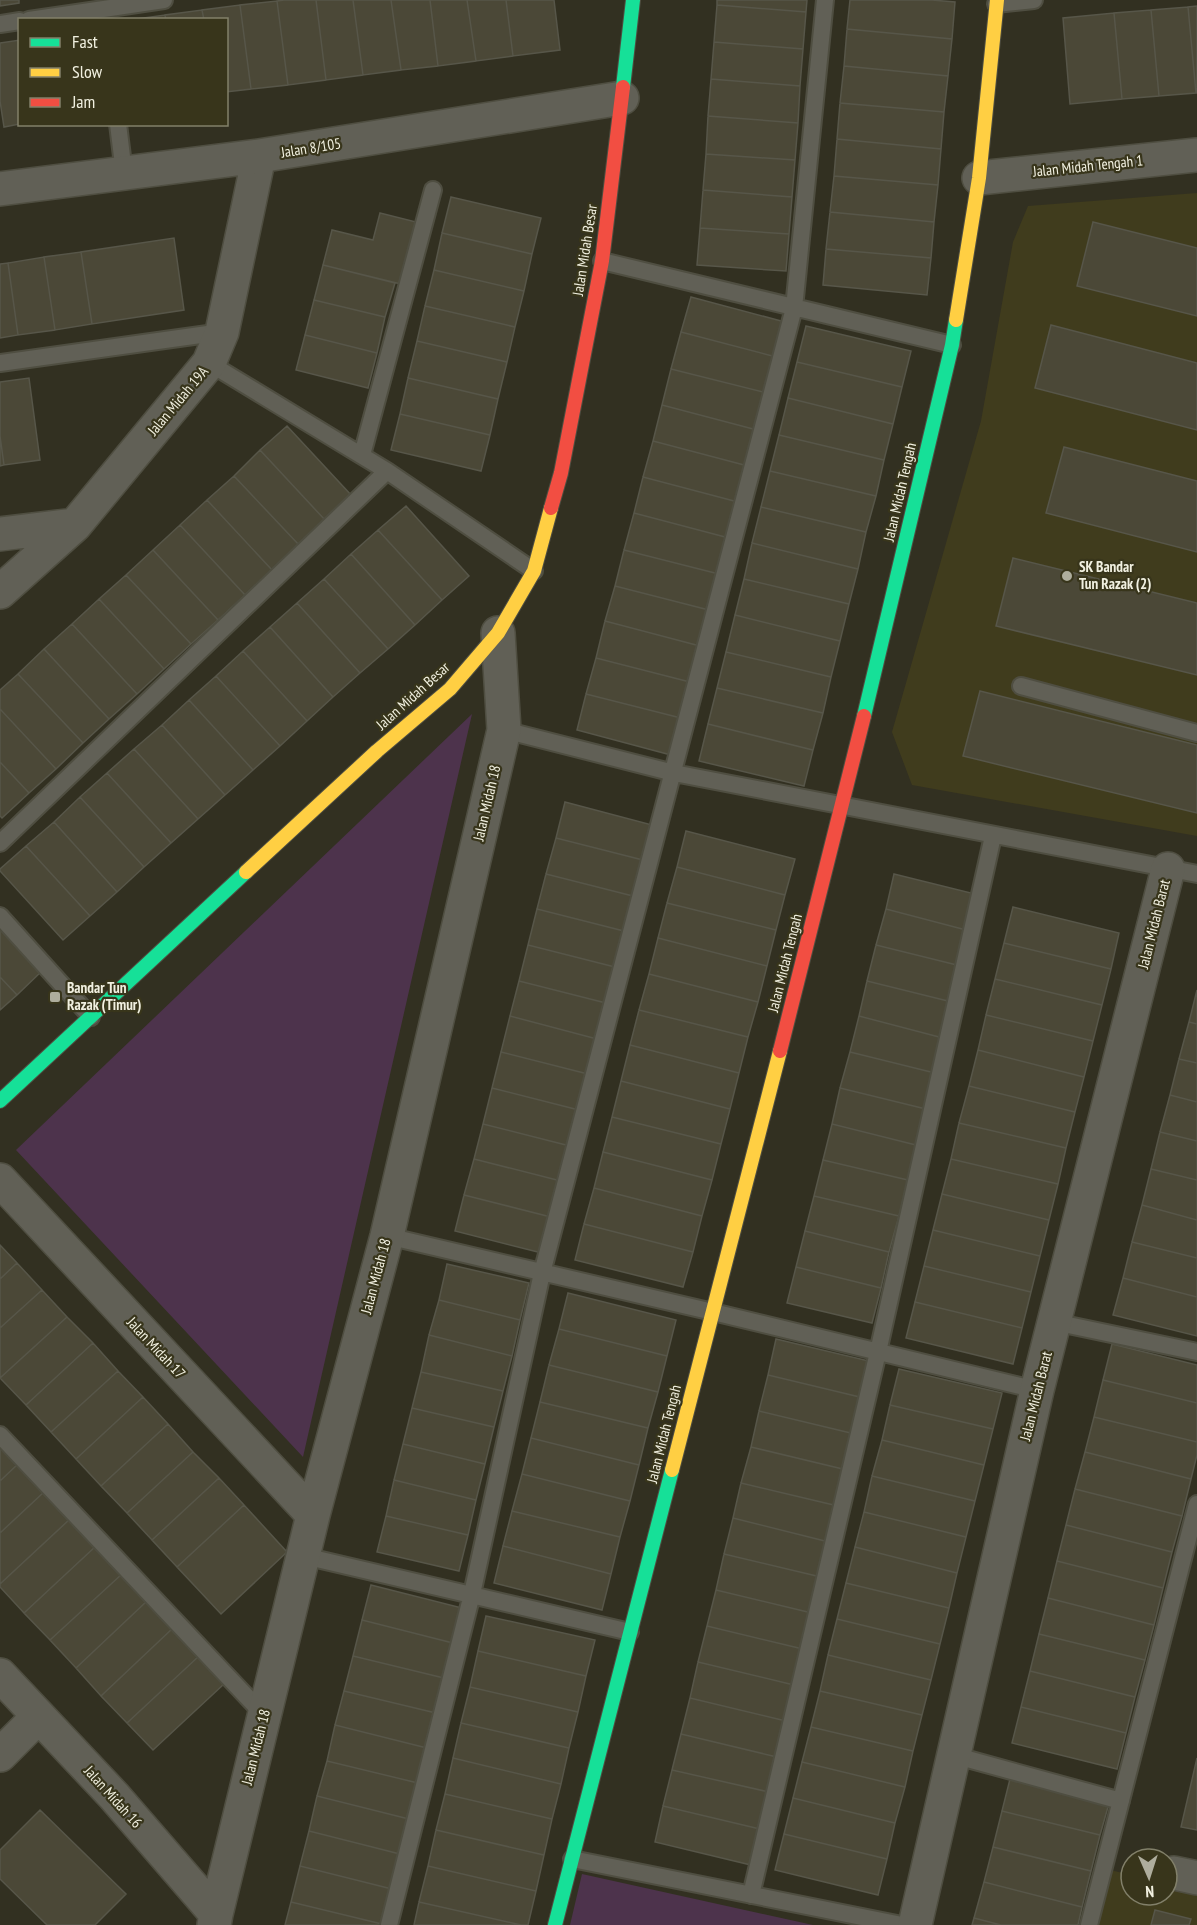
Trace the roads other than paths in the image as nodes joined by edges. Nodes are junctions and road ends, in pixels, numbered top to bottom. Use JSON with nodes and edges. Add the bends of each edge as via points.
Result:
{"nodes":[{"id":1,"x":164,"y":0,"type":"edge"},
{"id":2,"x":633,"y":0,"type":"edge"},
{"id":3,"x":825,"y":0,"type":"edge"},
{"id":4,"x":1034,"y":0,"type":"edge"},
{"id":5,"x":997,"y":2,"type":"edge"},
{"id":6,"x":104,"y":9,"type":"edge"},
{"id":7,"x":43,"y":18,"type":"edge"},
{"id":8,"x":18,"y":21,"type":"edge"},
{"id":9,"x":0,"y":24,"type":"edge"},
{"id":10,"x":622,"y":98,"type":"junction"},
{"id":11,"x":118,"y":126,"type":"edge"},
{"id":12,"x":1197,"y":155,"type":"edge"},
{"id":13,"x":259,"y":156,"type":"junction"},
{"id":14,"x":124,"y":172,"type":"junction"},
{"id":15,"x":979,"y":178,"type":"junction"},
{"id":16,"x":0,"y":189,"type":"edge"},
{"id":17,"x":433,"y":190,"type":"dead end"},
{"id":18,"x":602,"y":261,"type":"junction"},
{"id":19,"x":794,"y":308,"type":"junction"},
{"id":20,"x":222,"y":332,"type":"junction"},
{"id":21,"x":952,"y":345,"type":"junction"},
{"id":22,"x":0,"y":363,"type":"edge"},
{"id":23,"x":209,"y":363,"type":"junction"},
{"id":24,"x":362,"y":455,"type":"junction"},
{"id":25,"x":387,"y":471,"type":"junction"},
{"id":26,"x":75,"y":525,"type":"junction"},
{"id":27,"x":0,"y":534,"type":"edge"},
{"id":28,"x":534,"y":571,"type":"junction"},
{"id":29,"x":0,"y":592,"type":"edge"},
{"id":30,"x":498,"y":633,"type":"junction"},
{"id":31,"x":1021,"y":686,"type":"dead end"},
{"id":32,"x":504,"y":730,"type":"junction"},
{"id":33,"x":1197,"y":733,"type":"edge"},
{"id":34,"x":674,"y":773,"type":"junction"},
{"id":35,"x":843,"y":805,"type":"junction"},
{"id":36,"x":993,"y":836,"type":"junction"},
{"id":37,"x":0,"y":843,"type":"edge"},
{"id":38,"x":1183,"y":872,"type":"edge"},
{"id":39,"x":0,"y":916,"type":"edge"},
{"id":40,"x":91,"y":1017,"type":"junction"},
{"id":41,"x":0,"y":1101,"type":"edge"},
{"id":42,"x":0,"y":1180,"type":"edge"},
{"id":43,"x":387,"y":1236,"type":"junction"},
{"id":44,"x":542,"y":1273,"type":"junction"},
{"id":45,"x":713,"y":1312,"type":"junction"},
{"id":46,"x":1054,"y":1322,"type":"junction"},
{"id":47,"x":878,"y":1352,"type":"junction"},
{"id":48,"x":1197,"y":1352,"type":"edge"},
{"id":49,"x":1037,"y":1390,"type":"junction"},
{"id":50,"x":0,"y":1435,"type":"edge"},
{"id":51,"x":1197,"y":1504,"type":"edge"},
{"id":52,"x":313,"y":1515,"type":"junction"},
{"id":53,"x":304,"y":1556,"type":"junction"},
{"id":54,"x":472,"y":1594,"type":"junction"},
{"id":55,"x":630,"y":1632,"type":"junction"},
{"id":56,"x":0,"y":1675,"type":"edge"},
{"id":57,"x":264,"y":1715,"type":"junction"},
{"id":58,"x":38,"y":1717,"type":"junction"},
{"id":59,"x":0,"y":1755,"type":"edge"},
{"id":60,"x":953,"y":1755,"type":"junction"},
{"id":61,"x":1121,"y":1802,"type":"junction"},
{"id":62,"x":572,"y":1859,"type":"junction"},
{"id":63,"x":751,"y":1895,"type":"junction"},
{"id":64,"x":215,"y":1920,"type":"edge"},
{"id":65,"x":388,"y":1925,"type":"edge"},
{"id":66,"x":555,"y":1925,"type":"edge"},
{"id":67,"x":902,"y":1925,"type":"edge"},
{"id":68,"x":915,"y":1925,"type":"edge"},
{"id":69,"x":1089,"y":1925,"type":"edge"}],
"edges":[{"from":1,"to":6,"type":"lane"},
{"from":2,"to":10,"type":"street","name":"Jalan Midah Besar"},
{"from":3,"to":19,"type":"lane"},
{"from":4,"to":5,"type":"lane"},
{"from":5,"to":15,"type":"street","name":"Jalan Midah Tengah"},
{"from":6,"to":7,"type":"lane"},
{"from":8,"to":9,"type":"lane"},
{"from":10,"to":13,"type":"street","name":"Jalan 8/105"},
{"from":10,"to":18,"type":"street","name":"Jalan Midah Besar"},
{"from":11,"to":14,"type":"lane"},
{"from":12,"to":15,"type":"street","name":"Jalan Midah Tengah 1"},
{"from":13,"to":14,"type":"street","name":"Jalan 8/105"},
{"from":13,"to":20,"type":"street","name":"Jalan Midah 19A"},
{"from":14,"to":16,"type":"street","name":"Jalan 8/105"},
{"from":15,"to":21,"type":"street","name":"Jalan Midah Tengah"},
{"from":17,"to":24,"type":"lane"},
{"from":18,"to":19,"type":"lane"},
{"from":18,"to":28,"type":"street","name":"Jalan Midah Besar","via":[[561,473]]},
{"from":19,"to":21,"type":"lane"},
{"from":19,"to":34,"type":"lane"},
{"from":20,"to":22,"type":"lane"},
{"from":20,"to":23,"type":"street","name":"Jalan Midah 19A"},
{"from":21,"to":35,"type":"street","name":"Jalan Midah Tengah"},
{"from":23,"to":24,"type":"lane"},
{"from":23,"to":26,"type":"street","name":"Jalan Midah 19A"},
{"from":24,"to":25,"type":"lane"},
{"from":25,"to":28,"type":"lane"},
{"from":25,"to":37,"type":"lane"},
{"from":26,"to":27,"type":"street"},
{"from":26,"to":29,"type":"street","name":"Jalan Midah 19A"},
{"from":28,"to":30,"type":"street","name":"Jalan Midah Besar"},
{"from":30,"to":32,"type":"street","name":"Jalan Midah 18"},
{"from":30,"to":40,"type":"street","name":"Jalan Midah Besar","via":[[450,689],[377,751]]},
{"from":31,"to":33,"type":"lane"},
{"from":32,"to":34,"type":"lane"},
{"from":32,"to":43,"type":"street","name":"Jalan Midah 18"},
{"from":34,"to":35,"type":"lane"},
{"from":34,"to":44,"type":"lane"},
{"from":35,"to":36,"type":"lane"},
{"from":35,"to":45,"type":"street","name":"Jalan Midah Tengah"},
{"from":36,"to":38,"type":"lane"},
{"from":36,"to":47,"type":"lane"},
{"from":38,"to":46,"type":"street","name":"Jalan Midah Barat"},
{"from":39,"to":40,"type":"lane"},
{"from":40,"to":41,"type":"street","name":"Jalan Midah Besar"},
{"from":42,"to":52,"type":"street","name":"Jalan Midah 17"},
{"from":43,"to":44,"type":"lane"},
{"from":43,"to":52,"type":"street","name":"Jalan Midah 18"},
{"from":44,"to":45,"type":"lane"},
{"from":44,"to":54,"type":"lane"},
{"from":45,"to":47,"type":"lane"},
{"from":45,"to":55,"type":"street","name":"Jalan Midah Tengah"},
{"from":46,"to":48,"type":"lane"},
{"from":46,"to":49,"type":"street","name":"Jalan Midah Barat"},
{"from":47,"to":49,"type":"lane"},
{"from":47,"to":63,"type":"lane"},
{"from":49,"to":60,"type":"street","name":"Jalan Midah Barat"},
{"from":50,"to":57,"type":"lane"},
{"from":51,"to":61,"type":"lane"},
{"from":52,"to":53,"type":"street","name":"Jalan Midah 18"},
{"from":53,"to":54,"type":"lane"},
{"from":53,"to":57,"type":"street","name":"Jalan Midah 18"},
{"from":54,"to":55,"type":"lane"},
{"from":54,"to":65,"type":"lane"},
{"from":55,"to":62,"type":"street","name":"Jalan Midah Tengah"},
{"from":56,"to":58,"type":"street","name":"Jalan Midah 16"},
{"from":57,"to":64,"type":"street","name":"Jalan Midah 18"},
{"from":58,"to":59,"type":"street"},
{"from":58,"to":64,"type":"street","name":"Jalan Midah 16","via":[[114,1796]]},
{"from":60,"to":61,"type":"lane"},
{"from":60,"to":68,"type":"street","name":"Jalan Midah Barat"},
{"from":61,"to":69,"type":"lane"},
{"from":62,"to":63,"type":"lane"},
{"from":62,"to":66,"type":"street","name":"Jalan Midah Tengah"},
{"from":63,"to":67,"type":"lane"}]}
